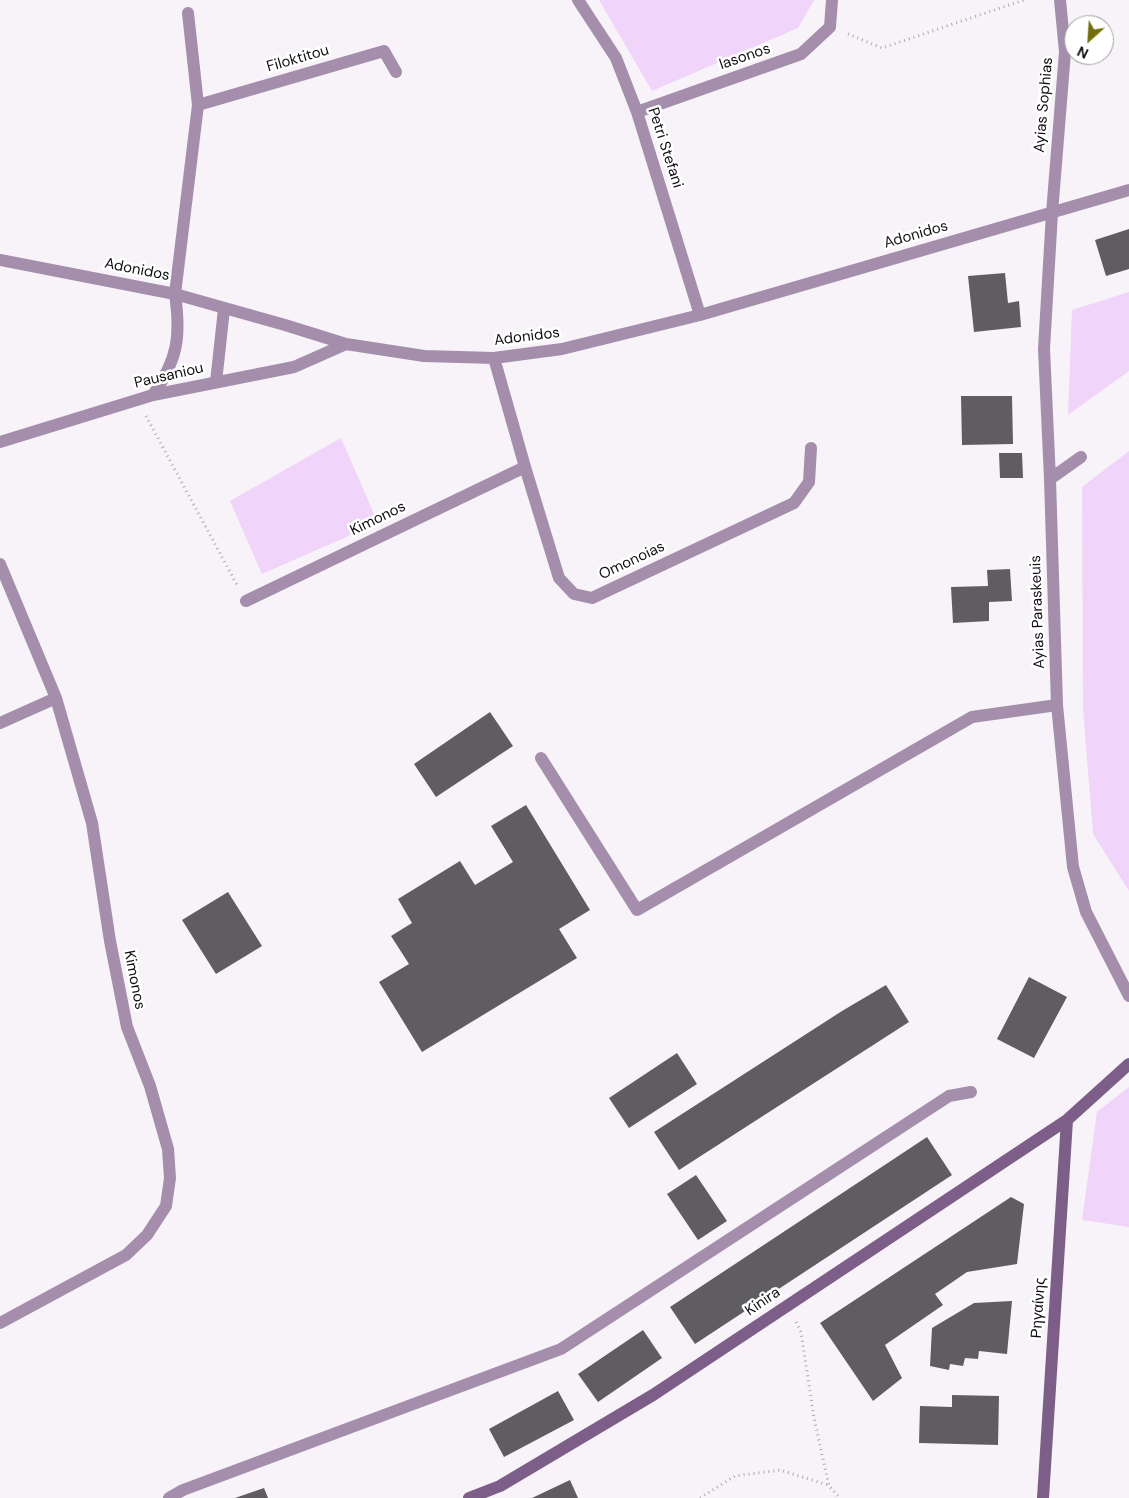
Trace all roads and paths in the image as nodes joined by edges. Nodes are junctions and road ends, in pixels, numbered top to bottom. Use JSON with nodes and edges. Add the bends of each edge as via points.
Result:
{"nodes":[{"id":1,"x":578,"y":0,"type":"edge"},
{"id":2,"x":832,"y":0,"type":"edge"},
{"id":3,"x":1024,"y":0,"type":"edge"},
{"id":4,"x":1060,"y":0,"type":"edge"},
{"id":5,"x":188,"y":13,"type":"dead end"},
{"id":6,"x":830,"y":27,"type":"junction"},
{"id":7,"x":396,"y":72,"type":"dead end"},
{"id":8,"x":198,"y":105,"type":"junction"},
{"id":9,"x":636,"y":112,"type":"junction"},
{"id":10,"x":1129,"y":190,"type":"edge"},
{"id":11,"x":1052,"y":214,"type":"junction"},
{"id":12,"x":0,"y":260,"type":"edge"},
{"id":13,"x":175,"y":294,"type":"junction"},
{"id":14,"x":224,"y":309,"type":"junction"},
{"id":15,"x":700,"y":315,"type":"junction"},
{"id":16,"x":346,"y":344,"type":"junction"},
{"id":17,"x":494,"y":358,"type":"junction"},
{"id":18,"x":216,"y":382,"type":"junction"},
{"id":19,"x":153,"y":395,"type":"junction"},
{"id":20,"x":137,"y":399,"type":"junction"},
{"id":21,"x":0,"y":442,"type":"edge"},
{"id":22,"x":811,"y":448,"type":"dead end"},
{"id":23,"x":1081,"y":457,"type":"dead end"},
{"id":24,"x":524,"y":467,"type":"junction"},
{"id":25,"x":1050,"y":479,"type":"junction"},
{"id":26,"x":0,"y":564,"type":"edge"},
{"id":27,"x":246,"y":601,"type":"joint"},
{"id":28,"x":56,"y":698,"type":"junction"},
{"id":29,"x":1057,"y":704,"type":"junction"},
{"id":30,"x":0,"y":723,"type":"edge"},
{"id":31,"x":541,"y":758,"type":"dead end"},
{"id":32,"x":1129,"y":996,"type":"edge"},
{"id":33,"x":1129,"y":1064,"type":"edge"},
{"id":34,"x":971,"y":1092,"type":"dead end"},
{"id":35,"x":1067,"y":1120,"type":"junction"},
{"id":36,"x":787,"y":1306,"type":"junction"},
{"id":37,"x":0,"y":1323,"type":"edge"},
{"id":38,"x":829,"y":1486,"type":"junction"},
{"id":39,"x":169,"y":1498,"type":"edge"},
{"id":40,"x":469,"y":1498,"type":"edge"},
{"id":41,"x":700,"y":1498,"type":"edge"},
{"id":42,"x":840,"y":1498,"type":"edge"},
{"id":43,"x":1043,"y":1498,"type":"edge"}],
"edges":[{"from":1,"to":9,"type":"street","name":"Petri Stefani","via":[[616,58]]},
{"from":2,"to":6,"type":"street"},
{"from":3,"to":6,"type":"path","via":[[882,48]]},
{"from":4,"to":11,"type":"street","name":"Ayias Sophias","via":[[1065,52]]},
{"from":5,"to":8,"type":"street"},
{"from":6,"to":9,"type":"street","name":"Iasonos","via":[[801,54]]},
{"from":7,"to":8,"type":"street","name":"Filoktitou","via":[[384,52]]},
{"from":8,"to":13,"type":"street"},
{"from":9,"to":15,"type":"street","name":"Petri Stefani"},
{"from":10,"to":11,"type":"street","name":"Adonidos"},
{"from":11,"to":15,"type":"street","name":"Adonidos"},
{"from":11,"to":25,"type":"street","name":"Ayias Paraskeuis","via":[[1044,349]]},
{"from":12,"to":13,"type":"street","name":"Adonidos"},
{"from":13,"to":14,"type":"street","name":"Adonidos"},
{"from":13,"to":19,"type":"street","via":[[178,337],[172,362]]},
{"from":14,"to":16,"type":"street","name":"Adonidos"},
{"from":14,"to":18,"type":"street"},
{"from":15,"to":17,"type":"street","name":"Adonidos","via":[[562,349]]},
{"from":16,"to":17,"type":"street","name":"Adonidos","via":[[424,356]]},
{"from":16,"to":18,"type":"street","name":"Pausaniou","via":[[294,366]]},
{"from":17,"to":24,"type":"street","name":"Omonoias"},
{"from":18,"to":19,"type":"street","name":"Pausaniou"},
{"from":19,"to":20,"type":"street","name":"Pausaniou"},
{"from":20,"to":21,"type":"street","name":"Pausaniou"},
{"from":20,"to":27,"type":"path"},
{"from":22,"to":24,"type":"street","name":"Omonoias","via":[[809,482],[794,502],[592,598],[574,594],[559,578]]},
{"from":23,"to":25,"type":"street"},
{"from":24,"to":27,"type":"street","name":"Kimonos"},
{"from":25,"to":29,"type":"street","name":"Ayias Paraskeuis"},
{"from":26,"to":28,"type":"street","name":"Kimonos"},
{"from":28,"to":30,"type":"street"},
{"from":28,"to":37,"type":"street","name":"Kimonos","via":[[92,823],[126,1027],[150,1086],[168,1148],[170,1178],[166,1206],[147,1235],[126,1255]]},
{"from":29,"to":31,"type":"street","via":[[972,717],[637,910]]},
{"from":29,"to":32,"type":"street","name":"Ayias Paraskeuis","via":[[1073,867],[1086,912]]},
{"from":33,"to":35,"type":"main road","name":"Kinira"},
{"from":34,"to":39,"type":"street","via":[[949,1096],[561,1349],[183,1490]]},
{"from":35,"to":36,"type":"main road","name":"Kinira"},
{"from":35,"to":43,"type":"main road","name":"Ρηγαίνης"},
{"from":36,"to":38,"type":"path","via":[[801,1332],[814,1418]]},
{"from":36,"to":40,"type":"main road","name":"Kinira","via":[[653,1395],[500,1486]]},
{"from":38,"to":41,"type":"path","via":[[780,1470],[735,1476]]},
{"from":38,"to":42,"type":"path"}]}
